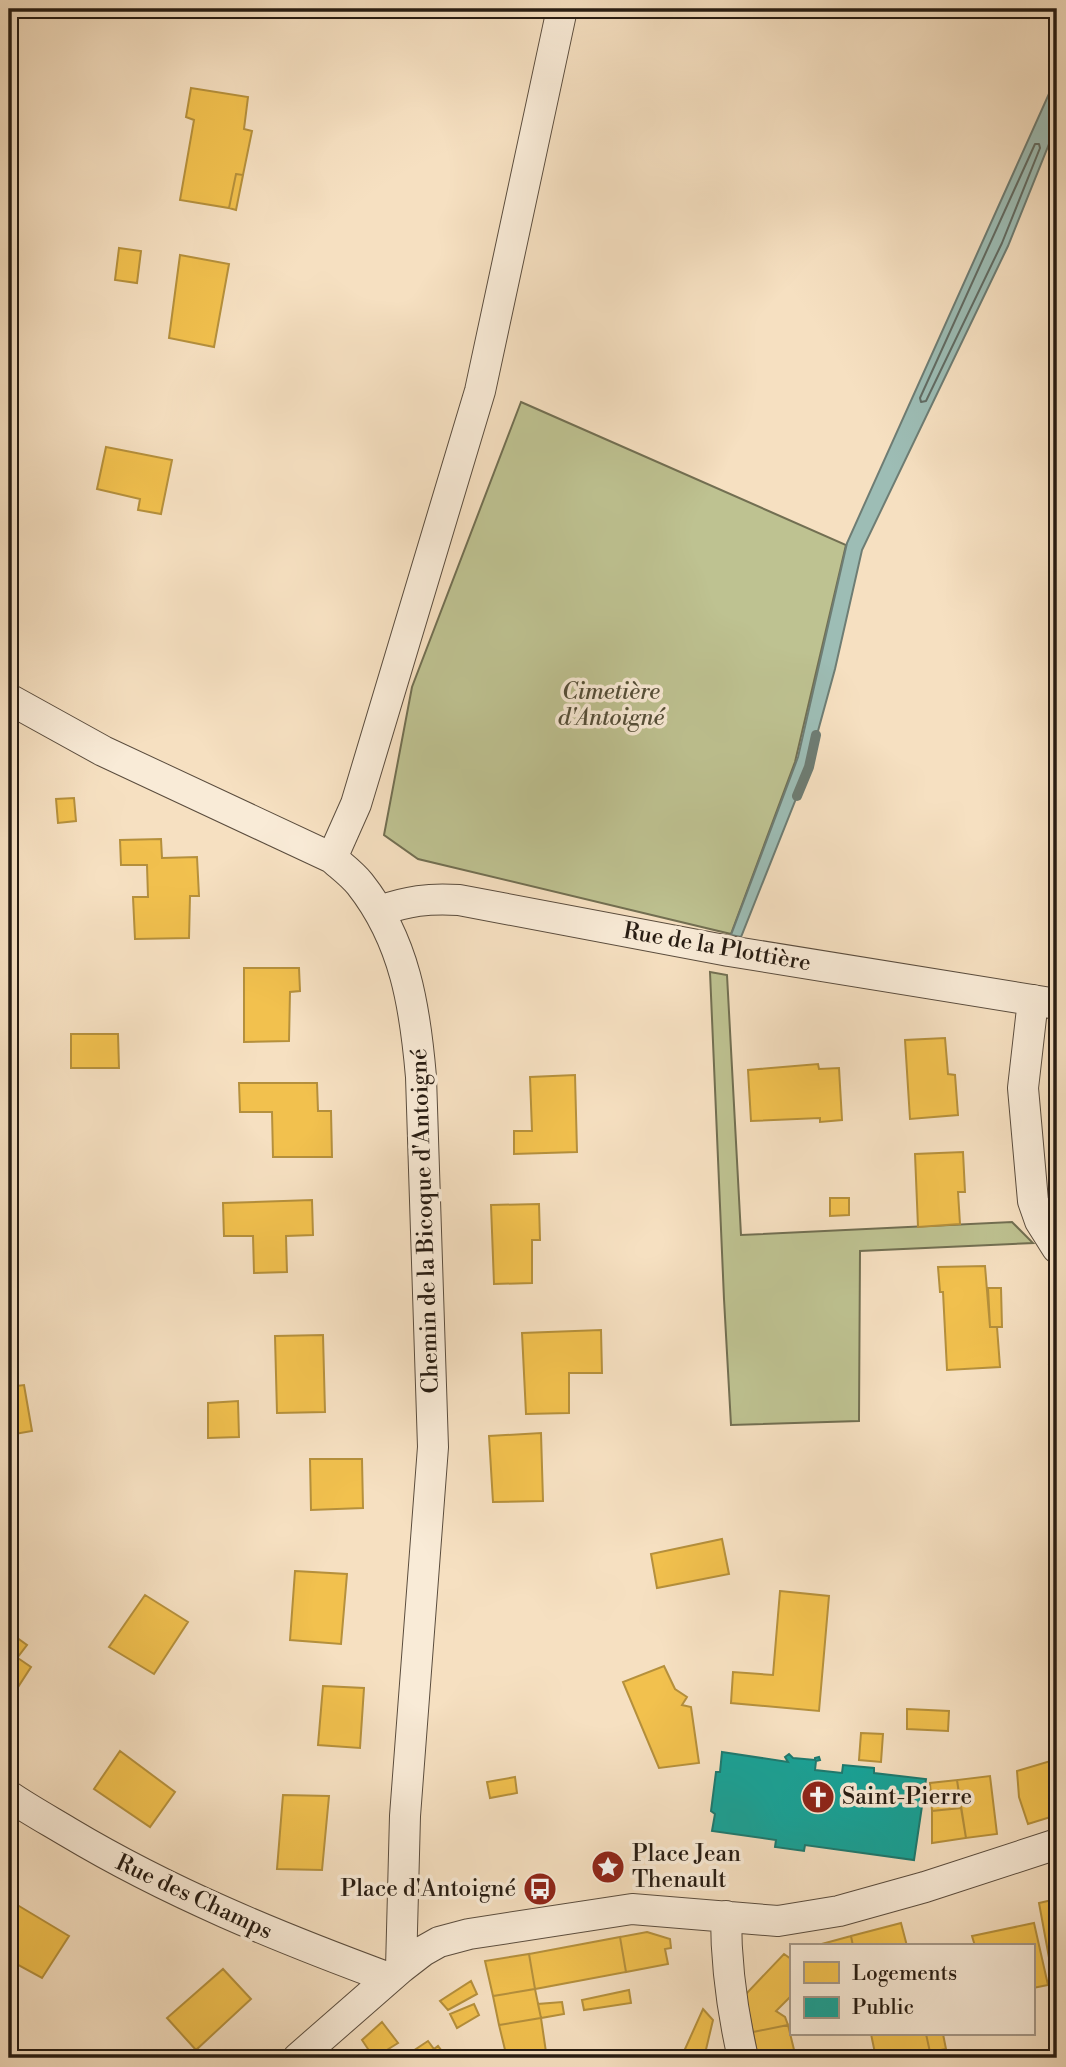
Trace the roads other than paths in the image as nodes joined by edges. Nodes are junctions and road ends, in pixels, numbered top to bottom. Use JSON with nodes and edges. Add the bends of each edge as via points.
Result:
{"nodes":[{"id":1,"x":562,"y":9,"type":"edge"},
{"id":2,"x":9,"y":699,"type":"edge"},
{"id":3,"x":332,"y":858,"type":"junction"},
{"id":4,"x":379,"y":911,"type":"junction"},
{"id":5,"x":1045,"y":1002,"type":"edge"},
{"id":6,"x":1057,"y":1248,"type":"edge"},
{"id":7,"x":9,"y":1796,"type":"edge"},
{"id":8,"x":1057,"y":1844,"type":"edge"},
{"id":9,"x":726,"y":1916,"type":"junction"},
{"id":10,"x":395,"y":1973,"type":"junction"},
{"id":11,"x":298,"y":2058,"type":"edge"},
{"id":12,"x":743,"y":2058,"type":"edge"}],
"edges":[{"from":1,"to":3,"type":"street","via":[[480,391],[356,804]]},
{"from":2,"to":3,"type":"street","name":"Chemin de la Bicoque d'Antoigné","via":[[103,751]]},
{"from":3,"to":4,"type":"street","name":"Chemin de la Bicoque d'Antoigné","via":[[359,882]]},
{"from":4,"to":5,"type":"street","name":"Rue de la Plottière","via":[[408,901],[459,900],[729,951]]},
{"from":4,"to":10,"type":"street","name":"Chemin de la Bicoque d'Antoigné","via":[[400,957],[416,1018],[433,1447]]},
{"from":5,"to":6,"type":"street","via":[[1023,1087],[1033,1201]]},
{"from":7,"to":10,"type":"street","name":"Rue des Champs","via":[[109,1857],[199,1903],[291,1942]]},
{"from":8,"to":9,"type":"street","via":[[839,1911],[778,1922]]},
{"from":9,"to":10,"type":"street","via":[[632,1909],[469,1934],[439,1942]]},
{"from":9,"to":12,"type":"street","via":[[726,1961]]},
{"from":10,"to":11,"type":"street"}]}
